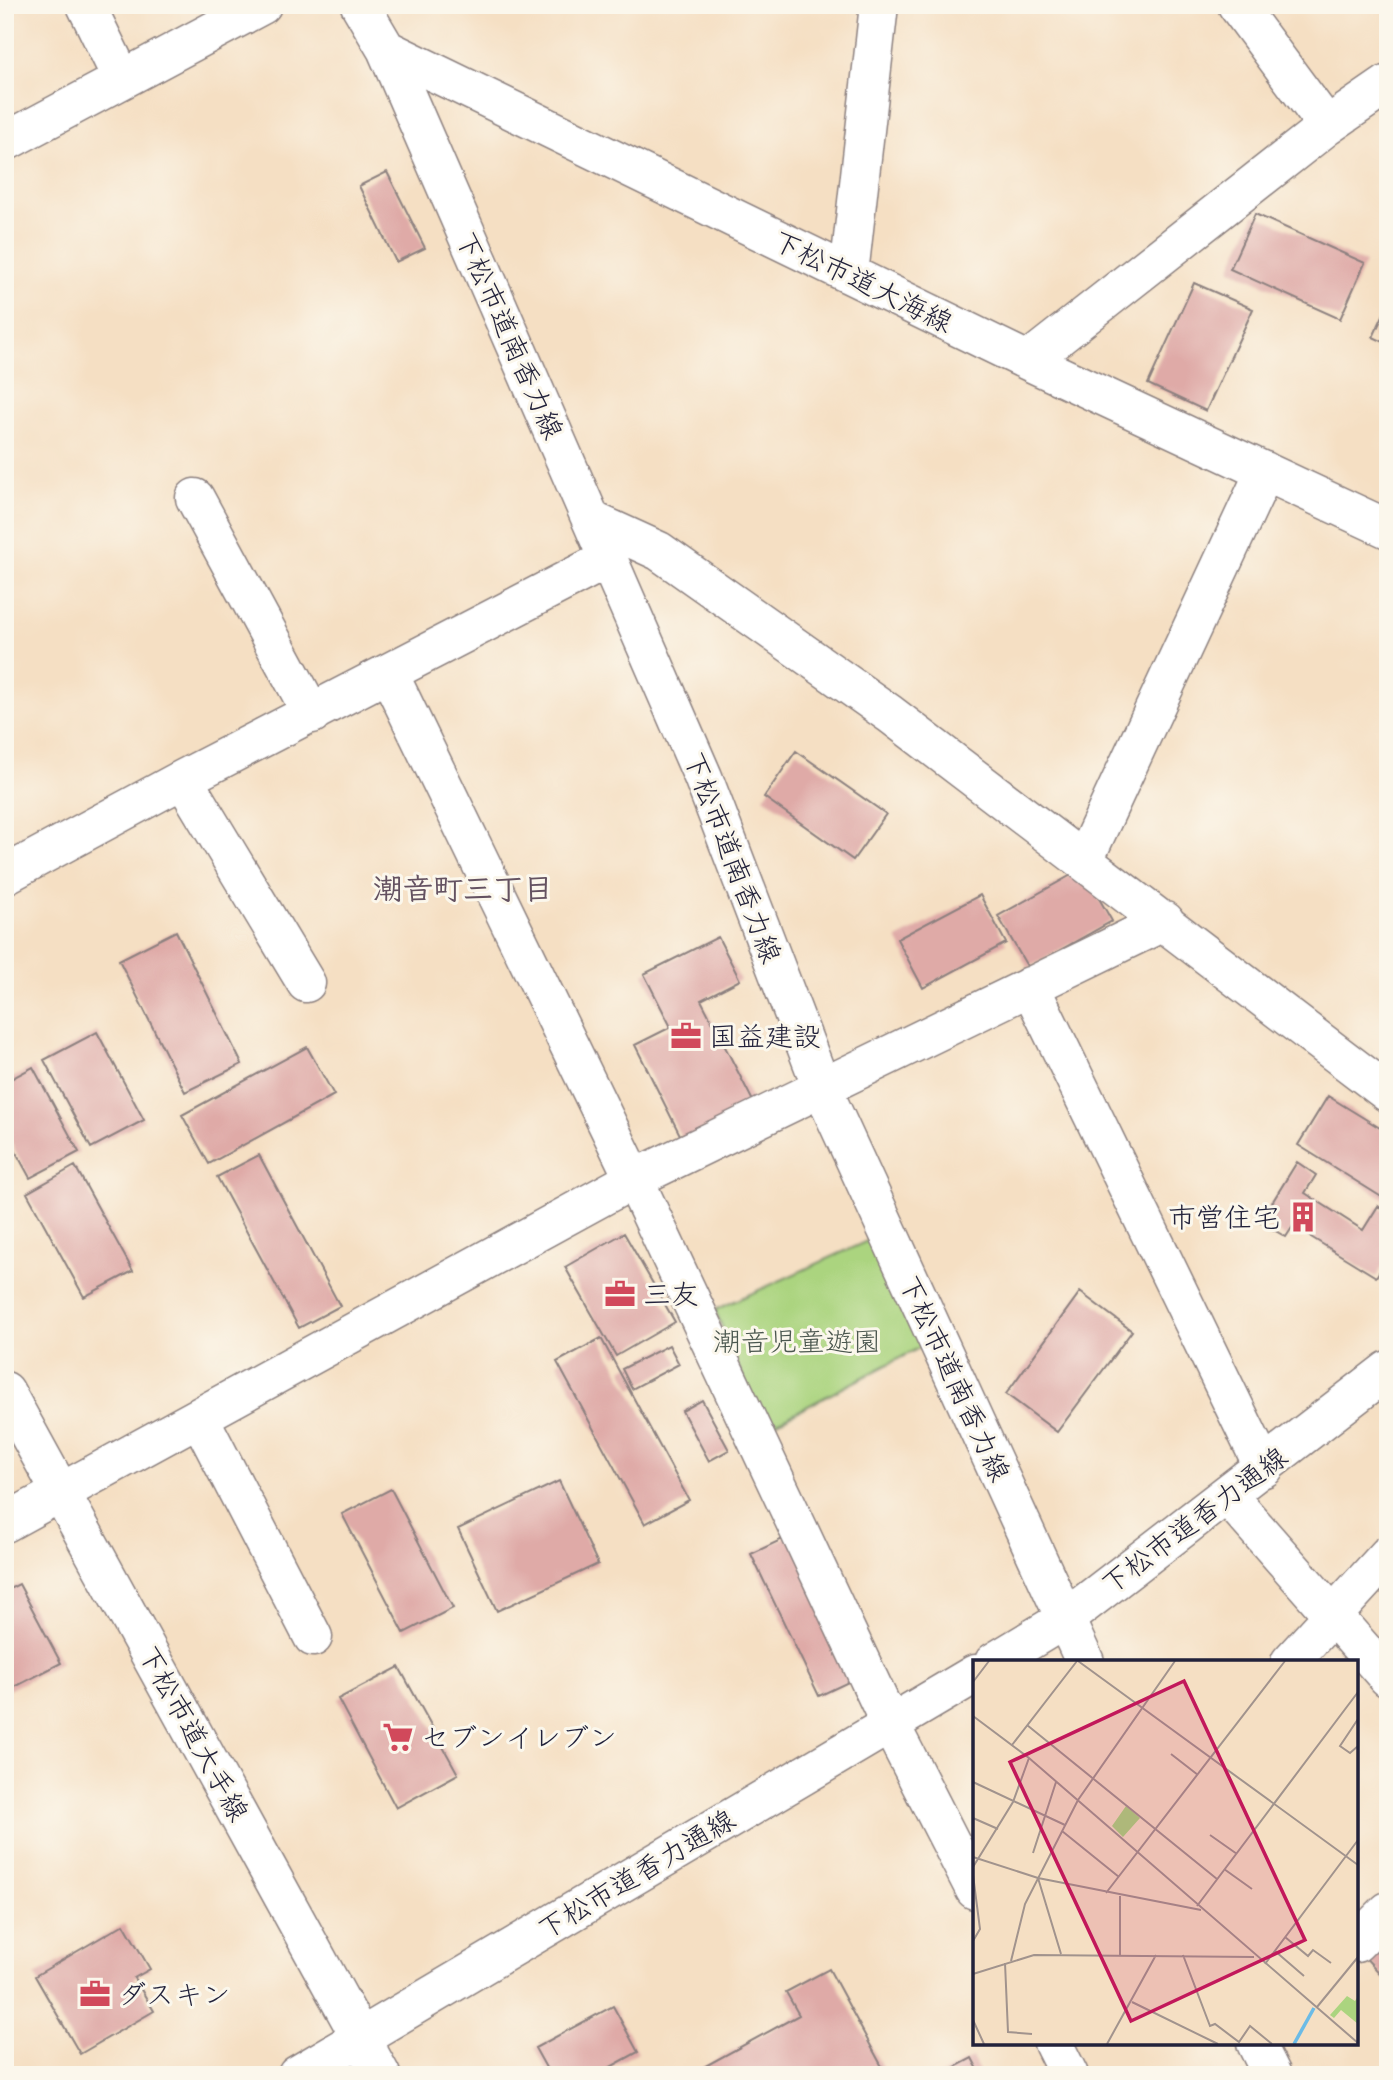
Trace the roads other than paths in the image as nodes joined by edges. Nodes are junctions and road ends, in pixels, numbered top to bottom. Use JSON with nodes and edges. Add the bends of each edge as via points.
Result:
{"nodes":[{"id":1,"x":86,"y":5,"type":"edge"},
{"id":2,"x":360,"y":5,"type":"edge"},
{"id":3,"x":879,"y":5,"type":"edge"},
{"id":4,"x":1237,"y":5,"type":"edge"},
{"id":5,"x":238,"y":11,"type":"edge"},
{"id":6,"x":386,"y":49,"type":"junction"},
{"id":7,"x":122,"y":79,"type":"junction"},
{"id":8,"x":1388,"y":84,"type":"edge"},
{"id":9,"x":1327,"y":126,"type":"junction"},
{"id":10,"x":5,"y":142,"type":"edge"},
{"id":11,"x":849,"y":274,"type":"junction"},
{"id":12,"x":1028,"y":361,"type":"junction"},
{"id":13,"x":1265,"y":471,"type":"junction"},
{"id":14,"x":194,"y":498,"type":"dead end"},
{"id":15,"x":591,"y":520,"type":"junction"},
{"id":16,"x":1388,"y":529,"type":"edge"},
{"id":17,"x":606,"y":561,"type":"junction"},
{"id":18,"x":389,"y":674,"type":"junction"},
{"id":19,"x":312,"y":714,"type":"junction"},
{"id":20,"x":183,"y":779,"type":"junction"},
{"id":21,"x":1084,"y":860,"type":"junction"},
{"id":22,"x":5,"y":875,"type":"edge"},
{"id":23,"x":1165,"y":921,"type":"junction"},
{"id":24,"x":306,"y":983,"type":"dead end"},
{"id":25,"x":1030,"y":986,"type":"junction"},
{"id":26,"x":822,"y":1088,"type":"junction"},
{"id":27,"x":1388,"y":1093,"type":"edge"},
{"id":28,"x":634,"y":1179,"type":"junction"},
{"id":29,"x":1388,"y":1370,"type":"edge"},
{"id":30,"x":5,"y":1391,"type":"edge"},
{"id":31,"x":200,"y":1417,"type":"junction"},
{"id":32,"x":1264,"y":1468,"type":"junction"},
{"id":33,"x":63,"y":1494,"type":"junction"},
{"id":34,"x":1227,"y":1496,"type":"junction"},
{"id":35,"x":5,"y":1523,"type":"edge"},
{"id":36,"x":1388,"y":1555,"type":"edge"},
{"id":37,"x":1334,"y":1616,"type":"junction"},
{"id":38,"x":1065,"y":1619,"type":"junction"},
{"id":39,"x":313,"y":1637,"type":"dead end"},
{"id":40,"x":997,"y":1660,"type":"edge"},
{"id":41,"x":1084,"y":1660,"type":"edge"},
{"id":42,"x":1292,"y":1660,"type":"edge"},
{"id":43,"x":973,"y":1675,"type":"edge"},
{"id":44,"x":1388,"y":1678,"type":"edge"},
{"id":45,"x":890,"y":1724,"type":"junction"},
{"id":46,"x":973,"y":1886,"type":"edge"},
{"id":47,"x":1388,"y":1911,"type":"edge"},
{"id":48,"x":1358,"y":1941,"type":"edge"},
{"id":49,"x":360,"y":2037,"type":"junction"},
{"id":50,"x":1054,"y":2045,"type":"edge"},
{"id":51,"x":1257,"y":2045,"type":"edge"},
{"id":52,"x":297,"y":2075,"type":"edge"},
{"id":53,"x":381,"y":2075,"type":"edge"},
{"id":54,"x":1069,"y":2075,"type":"edge"},
{"id":55,"x":1272,"y":2075,"type":"edge"}],
"edges":[{"from":1,"to":7,"type":"street"},
{"from":2,"to":6,"type":"street"},
{"from":3,"to":11,"type":"street"},
{"from":4,"to":9,"type":"street"},
{"from":5,"to":7,"type":"street"},
{"from":6,"to":11,"type":"street","name":"下松市道大海線"},
{"from":6,"to":15,"type":"street","name":"下松市道南香力線"},
{"from":7,"to":10,"type":"street"},
{"from":8,"to":9,"type":"street"},
{"from":9,"to":12,"type":"street"},
{"from":11,"to":12,"type":"street","name":"下松市道大海線"},
{"from":12,"to":13,"type":"street","name":"下松市道大海線"},
{"from":13,"to":16,"type":"street","name":"下松市道大海線"},
{"from":13,"to":21,"type":"street"},
{"from":14,"to":19,"type":"street"},
{"from":15,"to":17,"type":"street","name":"下松市道南香力線"},
{"from":15,"to":21,"type":"street","via":[[659,551]]},
{"from":17,"to":18,"type":"street"},
{"from":17,"to":26,"type":"street","name":"下松市道南香力線","via":[[703,777]]},
{"from":18,"to":19,"type":"street"},
{"from":18,"to":28,"type":"street"},
{"from":19,"to":20,"type":"street"},
{"from":20,"to":22,"type":"street"},
{"from":20,"to":24,"type":"street"},
{"from":21,"to":23,"type":"street"},
{"from":23,"to":25,"type":"street"},
{"from":23,"to":27,"type":"street"},
{"from":25,"to":26,"type":"street"},
{"from":25,"to":32,"type":"street"},
{"from":26,"to":28,"type":"street"},
{"from":26,"to":38,"type":"street","name":"下松市道南香力線"},
{"from":28,"to":31,"type":"street"},
{"from":28,"to":45,"type":"street"},
{"from":29,"to":32,"type":"street","name":"下松市道香力通線"},
{"from":30,"to":33,"type":"street","name":"下松市道大手線"},
{"from":31,"to":33,"type":"street"},
{"from":31,"to":39,"type":"street"},
{"from":32,"to":34,"type":"street","name":"下松市道香力通線"},
{"from":33,"to":35,"type":"street"},
{"from":33,"to":49,"type":"street","name":"下松市道大手線"},
{"from":34,"to":37,"type":"street"},
{"from":34,"to":38,"type":"street","name":"下松市道香力通線"},
{"from":36,"to":37,"type":"street"},
{"from":37,"to":42,"type":"street"},
{"from":37,"to":44,"type":"street"},
{"from":38,"to":40,"type":"street","name":"下松市道香力通線"},
{"from":38,"to":41,"type":"street","name":"下松市道南香力線"},
{"from":43,"to":45,"type":"street","name":"下松市道香力通線"},
{"from":45,"to":46,"type":"street"},
{"from":45,"to":49,"type":"street","name":"下松市道香力通線"},
{"from":47,"to":48,"type":"street"},
{"from":49,"to":52,"type":"street","name":"下松市道香力通線"},
{"from":49,"to":53,"type":"street","name":"下松市道大手線"},
{"from":50,"to":54,"type":"street"},
{"from":51,"to":55,"type":"street"}]}
